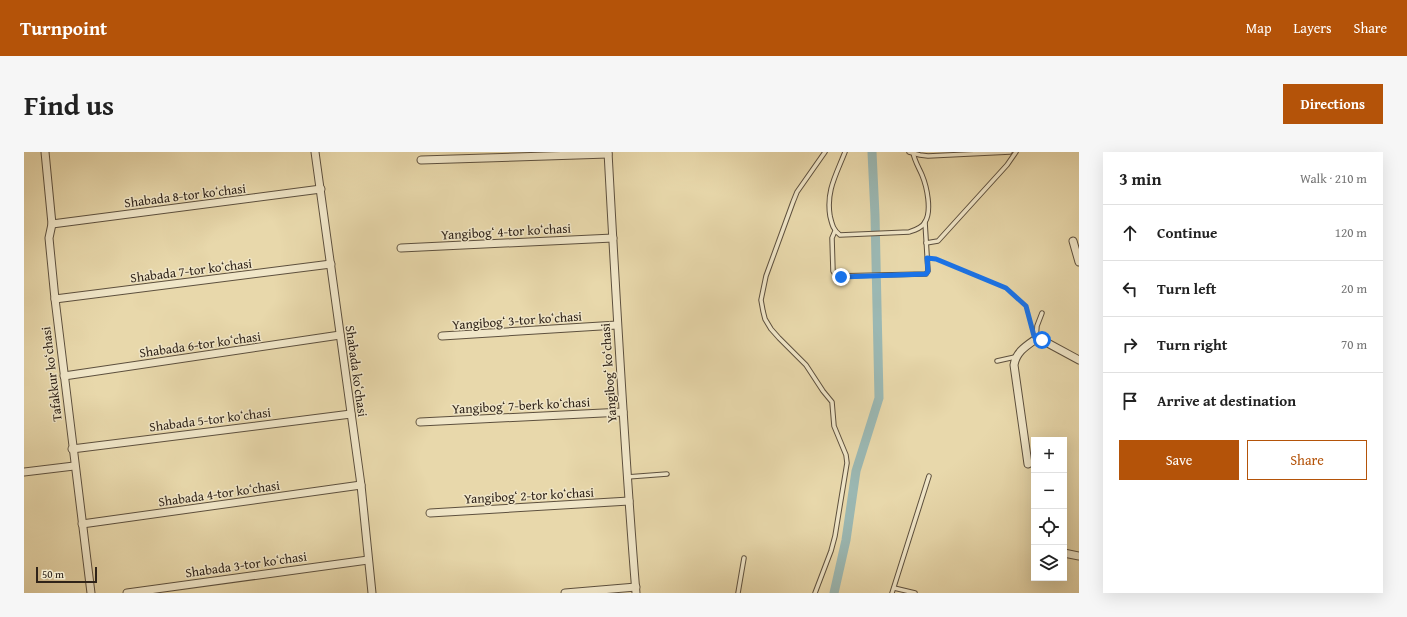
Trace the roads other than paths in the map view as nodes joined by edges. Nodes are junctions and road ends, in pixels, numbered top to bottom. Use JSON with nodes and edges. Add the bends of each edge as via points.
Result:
{"nodes":[{"id":1,"x":45,"y":152,"type":"edge"},
{"id":2,"x":315,"y":152,"type":"edge"},
{"id":3,"x":825,"y":152,"type":"edge"},
{"id":4,"x":845,"y":152,"type":"edge"},
{"id":5,"x":1010,"y":152,"type":"edge"},
{"id":6,"x":1016,"y":152,"type":"edge"},
{"id":7,"x":608,"y":153,"type":"edge"},
{"id":8,"x":911,"y":153,"type":"edge"},
{"id":9,"x":420,"y":160,"type":"dead end"},
{"id":10,"x":321,"y":190,"type":"junction"},
{"id":11,"x":925,"y":222,"type":"junction"},
{"id":12,"x":52,"y":224,"type":"junction"},
{"id":13,"x":835,"y":231,"type":"junction"},
{"id":14,"x":613,"y":238,"type":"junction"},
{"id":15,"x":1073,"y":241,"type":"dead end"},
{"id":16,"x":926,"y":243,"type":"junction"},
{"id":17,"x":401,"y":248,"type":"dead end"},
{"id":18,"x":1079,"y":262,"type":"edge"},
{"id":19,"x":331,"y":264,"type":"junction"},
{"id":20,"x":54,"y":299,"type":"junction"},
{"id":21,"x":1042,"y":313,"type":"dead end"},
{"id":22,"x":617,"y":325,"type":"junction"},
{"id":23,"x":340,"y":335,"type":"junction"},
{"id":24,"x":442,"y":336,"type":"dead end"},
{"id":25,"x":1036,"y":339,"type":"junction"},
{"id":26,"x":1015,"y":357,"type":"junction"},
{"id":27,"x":1079,"y":360,"type":"edge"},
{"id":28,"x":997,"y":361,"type":"dead end"},
{"id":29,"x":64,"y":376,"type":"junction"},
{"id":30,"x":623,"y":412,"type":"junction"},
{"id":31,"x":351,"y":414,"type":"junction"},
{"id":32,"x":420,"y":422,"type":"dead end"},
{"id":33,"x":72,"y":449,"type":"junction"},
{"id":34,"x":1028,"y":464,"type":"dead end"},
{"id":35,"x":74,"y":466,"type":"junction"},
{"id":36,"x":24,"y":472,"type":"edge"},
{"id":37,"x":666,"y":474,"type":"dead end"},
{"id":38,"x":929,"y":476,"type":"dead end"},
{"id":39,"x":627,"y":477,"type":"junction"},
{"id":40,"x":360,"y":485,"type":"junction"},
{"id":41,"x":629,"y":502,"type":"junction"},
{"id":42,"x":430,"y":513,"type":"dead end"},
{"id":43,"x":82,"y":524,"type":"junction"},
{"id":44,"x":1067,"y":554,"type":"edge"},
{"id":45,"x":1079,"y":556,"type":"edge"},
{"id":46,"x":744,"y":558,"type":"dead end"},
{"id":47,"x":368,"y":560,"type":"junction"},
{"id":48,"x":894,"y":588,"type":"junction"},
{"id":49,"x":636,"y":590,"type":"edge"},
{"id":50,"x":91,"y":593,"type":"edge"},
{"id":51,"x":127,"y":593,"type":"edge"},
{"id":52,"x":372,"y":593,"type":"edge"},
{"id":53,"x":565,"y":593,"type":"edge"},
{"id":54,"x":738,"y":593,"type":"edge"},
{"id":55,"x":815,"y":593,"type":"edge"},
{"id":56,"x":892,"y":593,"type":"edge"},
{"id":57,"x":915,"y":593,"type":"edge"}],
"edges":[{"from":1,"to":12,"type":"street","name":"Tafakkur koʻchasi"},
{"from":2,"to":10,"type":"street","name":"Shabada koʻchasi"},
{"from":3,"to":55,"type":"lane","via":[[792,202],[766,276],[761,300],[766,319],[772,329],[806,366],[832,402],[834,426],[846,455],[847,463],[835,536]]},
{"from":4,"to":13,"type":"lane","via":[[829,193],[828,207]]},
{"from":5,"to":8,"type":"lane","via":[[928,156]]},
{"from":6,"to":16,"type":"lane","via":[[938,241]]},
{"from":7,"to":9,"type":"street"},
{"from":7,"to":14,"type":"street","name":"Yangibogʻ koʻchasi"},
{"from":8,"to":11,"type":"lane","via":[[928,192]]},
{"from":10,"to":12,"type":"street","name":"Shabada 8-tor koʻchasi"},
{"from":10,"to":19,"type":"street","name":"Shabada koʻchasi"},
{"from":11,"to":13,"type":"lane","via":[[909,232],[840,235]]},
{"from":11,"to":16,"type":"lane"},
{"from":12,"to":20,"type":"street","name":"Tafakkur koʻchasi","via":[[49,238]]},
{"from":13,"to":16,"type":"lane","via":[[832,238],[833,271],[836,276],[841,277],[926,274]]},
{"from":14,"to":17,"type":"street","name":"Yangibogʻ 4-tor koʻchasi"},
{"from":14,"to":22,"type":"street","name":"Yangibogʻ koʻchasi"},
{"from":15,"to":18,"type":"street"},
{"from":19,"to":20,"type":"street","name":"Shabada 7-tor koʻchasi"},
{"from":19,"to":23,"type":"street","name":"Shabada koʻchasi"},
{"from":20,"to":29,"type":"street","name":"Tafakkur koʻchasi"},
{"from":21,"to":25,"type":"lane"},
{"from":22,"to":24,"type":"street","name":"Yangibogʻ 3-tor koʻchasi"},
{"from":22,"to":30,"type":"street","name":"Yangibogʻ koʻchasi"},
{"from":23,"to":29,"type":"street","name":"Shabada 6-tor koʻchasi"},
{"from":23,"to":31,"type":"street","name":"Shabada koʻchasi"},
{"from":25,"to":26,"type":"street"},
{"from":25,"to":27,"type":"street"},
{"from":26,"to":28,"type":"lane"},
{"from":26,"to":34,"type":"street"},
{"from":29,"to":33,"type":"street","name":"Tafakkur koʻchasi"},
{"from":30,"to":32,"type":"street","name":"Yangibogʻ 7-berk koʻchasi"},
{"from":30,"to":39,"type":"street","name":"Yangibogʻ koʻchasi"},
{"from":31,"to":33,"type":"street","name":"Shabada 5-tor koʻchasi"},
{"from":31,"to":40,"type":"street","name":"Shabada koʻchasi"},
{"from":33,"to":35,"type":"street","name":"Tafakkur koʻchasi"},
{"from":35,"to":36,"type":"street"},
{"from":35,"to":43,"type":"street","name":"Tafakkur koʻchasi"},
{"from":37,"to":39,"type":"lane"},
{"from":38,"to":48,"type":"lane"},
{"from":39,"to":41,"type":"street","name":"Yangibogʻ koʻchasi"},
{"from":40,"to":43,"type":"street","name":"Shabada 4-tor koʻchasi"},
{"from":40,"to":47,"type":"street","name":"Shabada koʻchasi"},
{"from":41,"to":42,"type":"street","name":"Yangibogʻ 2-tor koʻchasi"},
{"from":41,"to":49,"type":"street","name":"Yangibogʻ koʻchasi"},
{"from":43,"to":50,"type":"street","name":"Tafakkur koʻchasi"},
{"from":44,"to":45,"type":"street"},
{"from":46,"to":54,"type":"lane"},
{"from":47,"to":51,"type":"street","name":"Shabada 3-tor koʻchasi"},
{"from":47,"to":52,"type":"street","name":"Shabada koʻchasi"},
{"from":48,"to":56,"type":"lane"},
{"from":48,"to":57,"type":"lane"},
{"from":49,"to":53,"type":"street"}]}
